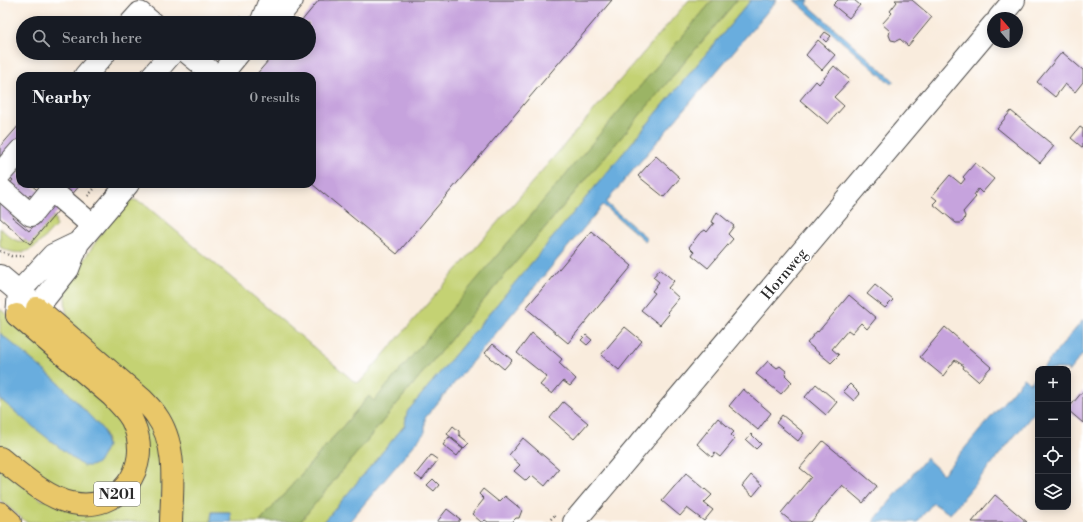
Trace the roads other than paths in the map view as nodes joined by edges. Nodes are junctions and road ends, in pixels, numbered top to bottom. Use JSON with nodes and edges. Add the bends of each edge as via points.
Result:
{"nodes":[{"id":1,"x":272,"y":0,"type":"edge"},
{"id":2,"x":292,"y":0,"type":"edge"},
{"id":3,"x":1014,"y":0,"type":"edge"},
{"id":4,"x":1004,"y":12,"type":"edge"},
{"id":5,"x":264,"y":16,"type":"edge"},
{"id":6,"x":279,"y":16,"type":"edge"},
{"id":7,"x":987,"y":32,"type":"edge"},
{"id":8,"x":99,"y":60,"type":"edge"},
{"id":9,"x":166,"y":60,"type":"edge"},
{"id":10,"x":197,"y":60,"type":"edge"},
{"id":11,"x":233,"y":60,"type":"edge"},
{"id":12,"x":88,"y":72,"type":"edge"},
{"id":13,"x":155,"y":72,"type":"edge"},
{"id":14,"x":211,"y":72,"type":"edge"},
{"id":15,"x":223,"y":72,"type":"edge"},
{"id":16,"x":16,"y":156,"type":"edge"},
{"id":17,"x":0,"y":174,"type":"edge"},
{"id":18,"x":0,"y":188,"type":"edge"},
{"id":19,"x":53,"y":188,"type":"edge"},
{"id":20,"x":55,"y":188,"type":"edge"},
{"id":21,"x":124,"y":188,"type":"edge"},
{"id":22,"x":92,"y":225,"type":"junction"},
{"id":23,"x":78,"y":242,"type":"junction"},
{"id":24,"x":0,"y":276,"type":"edge"},
{"id":25,"x":10,"y":297,"type":"edge"},
{"id":26,"x":37,"y":308,"type":"junction"},
{"id":27,"x":17,"y":315,"type":"junction"},
{"id":28,"x":0,"y":458,"type":"edge"},
{"id":29,"x":0,"y":513,"type":"edge"},
{"id":30,"x":10,"y":522,"type":"edge"},
{"id":31,"x":171,"y":522,"type":"edge"},
{"id":32,"x":574,"y":522,"type":"edge"}],
"edges":[{"from":1,"to":5,"type":"street"},
{"from":2,"to":6,"type":"street"},
{"from":3,"to":4,"type":"street"},
{"from":7,"to":32,"type":"street","name":"Hornweg"},
{"from":8,"to":12,"type":"street"},
{"from":9,"to":13,"type":"street"},
{"from":10,"to":14,"type":"street"},
{"from":11,"to":15,"type":"street"},
{"from":16,"to":17,"type":"street"},
{"from":18,"to":19,"type":"street","via":[[31,215]]},
{"from":20,"to":22,"type":"street"},
{"from":21,"to":22,"type":"street"},
{"from":22,"to":23,"type":"street"},
{"from":23,"to":25,"type":"street","via":[[53,254]]},
{"from":23,"to":26,"type":"street","via":[[68,269]]},
{"from":24,"to":25,"type":"street"},
{"from":25,"to":26,"type":"street"},
{"from":25,"to":27,"type":"street"},
{"from":26,"to":27,"type":"street"},
{"from":26,"to":31,"type":"highway","via":[[142,399],[156,415],[165,433],[171,459]]},
{"from":27,"to":28,"type":"highway","number":"N201","via":[[125,410],[137,432],[139,461],[125,489],[93,504],[72,504],[50,495]]},
{"from":29,"to":30,"type":"highway"}]}
